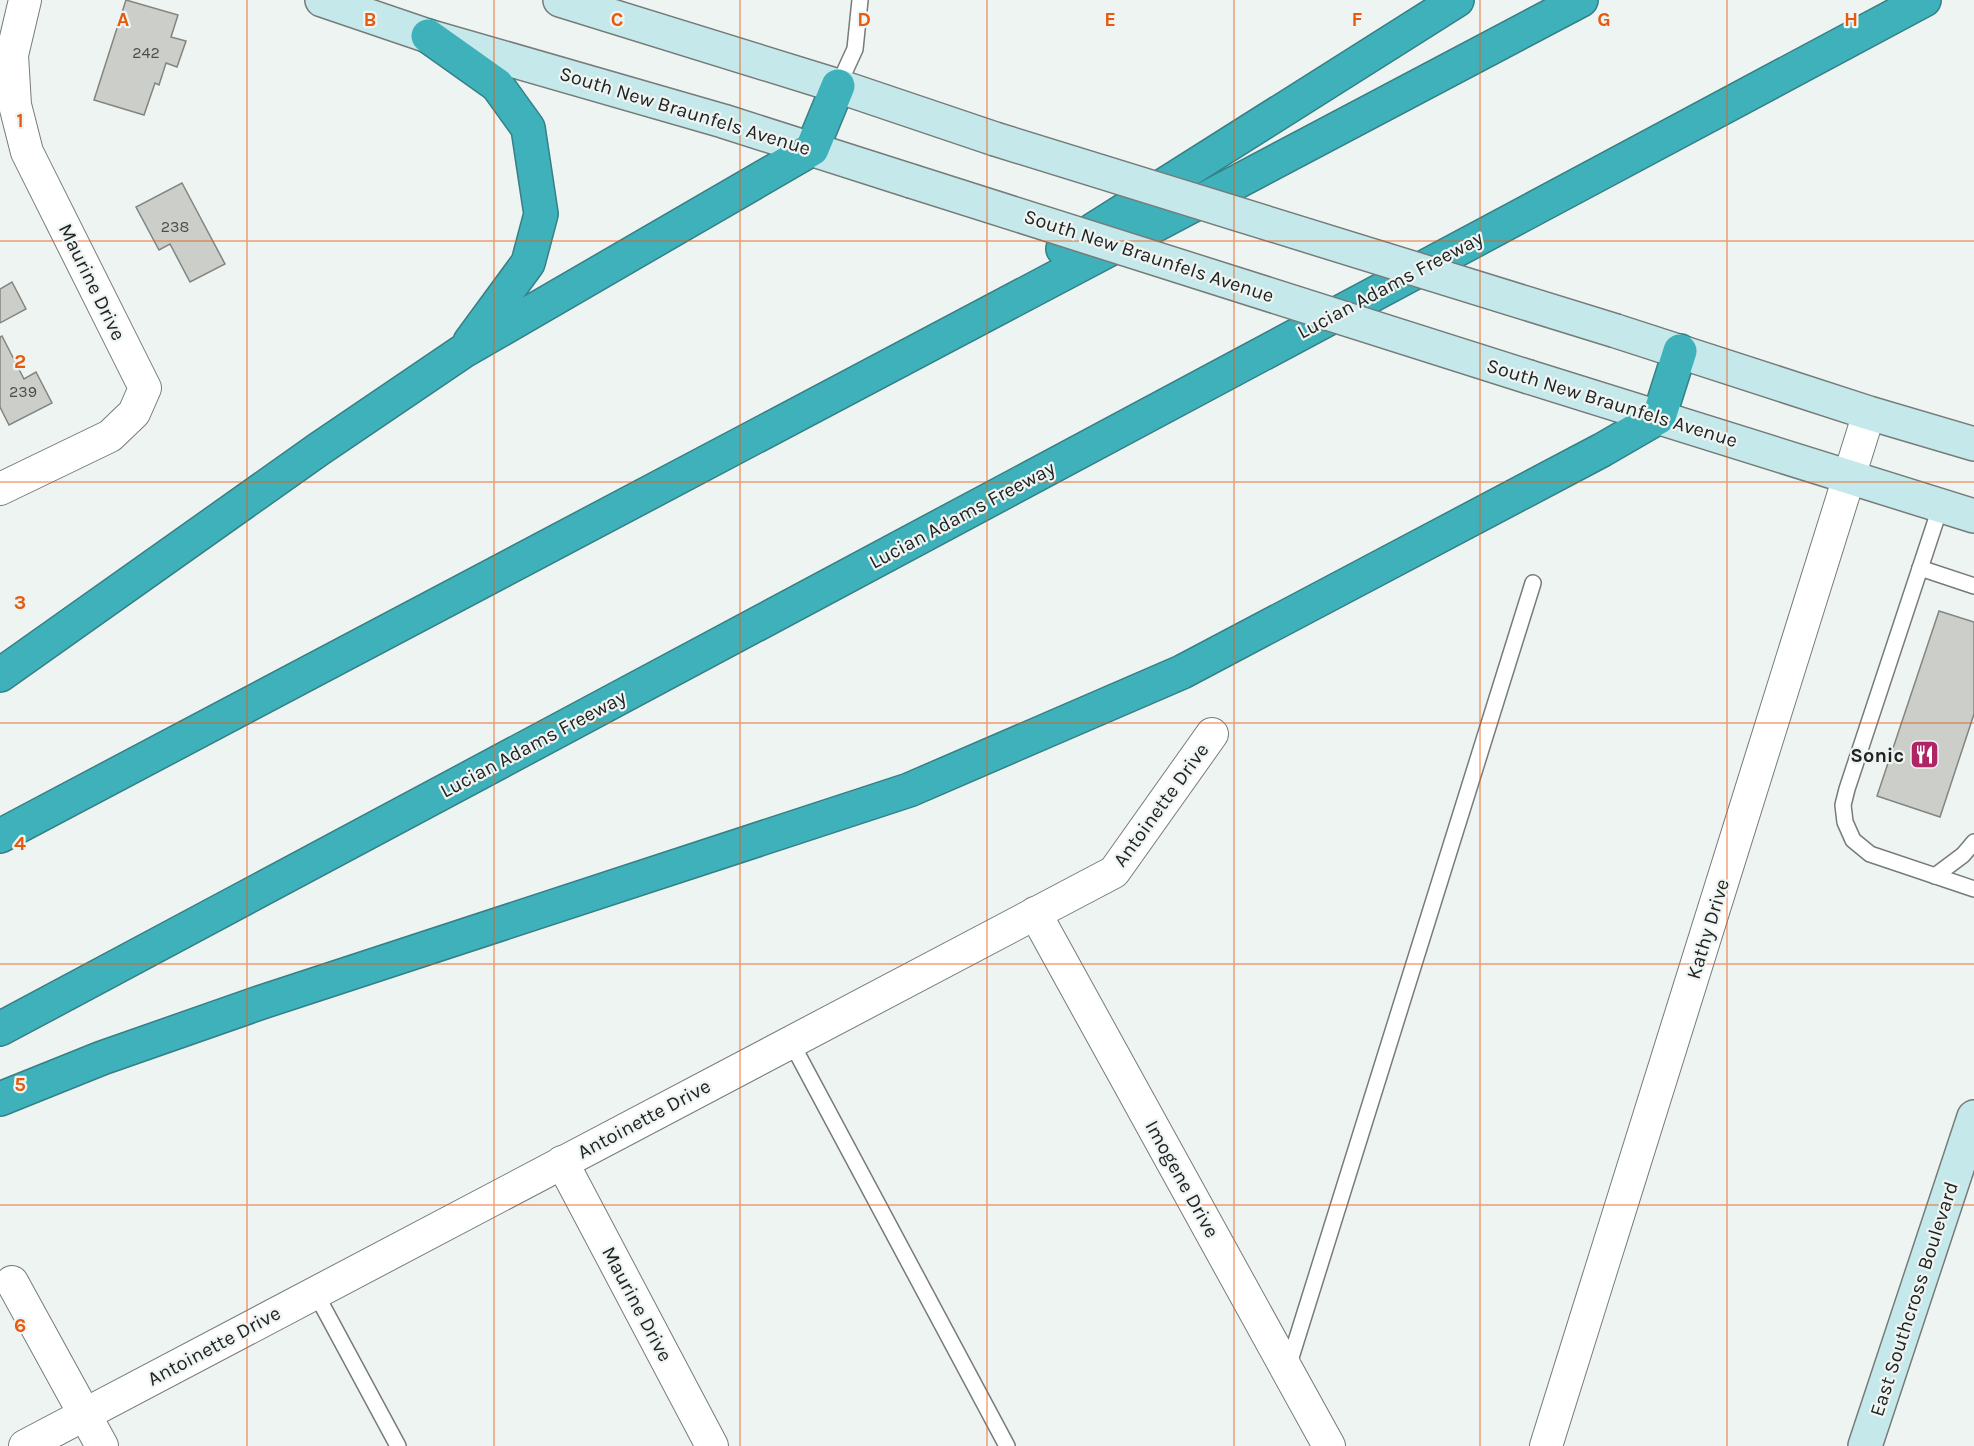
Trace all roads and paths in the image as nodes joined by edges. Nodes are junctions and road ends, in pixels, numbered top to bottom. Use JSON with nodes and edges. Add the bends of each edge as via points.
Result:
{"nodes":[{"id":1,"x":25,"y":0,"type":"edge"},
{"id":2,"x":322,"y":0,"type":"edge"},
{"id":3,"x":560,"y":0,"type":"edge"},
{"id":4,"x":860,"y":0,"type":"edge"},
{"id":5,"x":1457,"y":0,"type":"edge"},
{"id":6,"x":1581,"y":0,"type":"edge"},
{"id":7,"x":1924,"y":0,"type":"edge"},
{"id":8,"x":428,"y":36,"type":"junction"},
{"id":9,"x":838,"y":86,"type":"junction"},
{"id":10,"x":812,"y":149,"type":"junction"},
{"id":11,"x":1680,"y":351,"type":"junction"},
{"id":12,"x":462,"y":352,"type":"junction"},
{"id":13,"x":805,"y":411,"type":"junction"},
{"id":14,"x":1869,"y":413,"type":"junction"},
{"id":15,"x":1659,"y":417,"type":"junction"},
{"id":16,"x":1974,"y":444,"type":"edge"},
{"id":17,"x":1849,"y":477,"type":"junction"},
{"id":18,"x":0,"y":489,"type":"edge"},
{"id":19,"x":1941,"y":505,"type":"junction"},
{"id":20,"x":1974,"y":516,"type":"edge"},
{"id":21,"x":1920,"y":568,"type":"junction"},
{"id":22,"x":1533,"y":583,"type":"dead end"},
{"id":23,"x":1974,"y":586,"type":"edge"},
{"id":24,"x":0,"y":675,"type":"edge"},
{"id":25,"x":1212,"y":734,"type":"dead end"},
{"id":26,"x":0,"y":836,"type":"edge"},
{"id":27,"x":1974,"y":842,"type":"edge"},
{"id":28,"x":1935,"y":876,"type":"junction"},
{"id":29,"x":1974,"y":889,"type":"edge"},
{"id":30,"x":1035,"y":913,"type":"junction"},
{"id":31,"x":0,"y":1029,"type":"edge"},
{"id":32,"x":791,"y":1042,"type":"junction"},
{"id":33,"x":0,"y":1099,"type":"edge"},
{"id":34,"x":1974,"y":1117,"type":"edge"},
{"id":35,"x":562,"y":1162,"type":"junction"},
{"id":36,"x":12,"y":1282,"type":"dead end"},
{"id":37,"x":315,"y":1292,"type":"junction"},
{"id":38,"x":1288,"y":1370,"type":"junction"},
{"id":39,"x":86,"y":1414,"type":"junction"},
{"id":40,"x":25,"y":1446,"type":"edge"},
{"id":41,"x":102,"y":1446,"type":"edge"},
{"id":42,"x":398,"y":1446,"type":"edge"},
{"id":43,"x":712,"y":1446,"type":"edge"},
{"id":44,"x":1006,"y":1446,"type":"edge"},
{"id":45,"x":1329,"y":1446,"type":"edge"},
{"id":46,"x":1546,"y":1446,"type":"edge"},
{"id":47,"x":1865,"y":1446,"type":"edge"}],
"edges":[{"from":1,"to":18,"type":"street","name":"Maurine Drive","via":[[12,55],[15,105],[27,152],[145,388],[134,413],[110,436]]},
{"from":2,"to":8,"type":"main road","name":"South New Braunfels Avenue"},
{"from":3,"to":9,"type":"main road"},
{"from":4,"to":9,"type":"lane","via":[[855,49]]},
{"from":5,"to":13,"type":"highway"},
{"from":6,"to":13,"type":"highway"},
{"from":7,"to":31,"type":"highway","name":"Lucian Adams Freeway"},
{"from":8,"to":10,"type":"main road","name":"South New Braunfels Avenue"},
{"from":8,"to":12,"type":"highway","via":[[497,85],[528,128],[541,214],[528,263]]},
{"from":9,"to":10,"type":"highway"},
{"from":9,"to":11,"type":"main road","bridge":true,"via":[[995,139]]},
{"from":10,"to":12,"type":"highway"},
{"from":10,"to":15,"type":"main road","name":"South New Braunfels Avenue","bridge":true},
{"from":11,"to":14,"type":"main road"},
{"from":11,"to":15,"type":"highway"},
{"from":12,"to":24,"type":"highway"},
{"from":13,"to":26,"type":"highway"},
{"from":14,"to":16,"type":"main road"},
{"from":14,"to":17,"type":"street","name":"Kathy Drive"},
{"from":15,"to":17,"type":"main road","name":"South New Braunfels Avenue"},
{"from":15,"to":33,"type":"highway","via":[[1182,672],[909,790],[262,1002],[102,1058]]},
{"from":17,"to":19,"type":"main road","name":"South New Braunfels Avenue"},
{"from":17,"to":46,"type":"street","name":"Kathy Drive"},
{"from":19,"to":20,"type":"main road","name":"South New Braunfels Avenue"},
{"from":19,"to":21,"type":"lane"},
{"from":21,"to":23,"type":"lane"},
{"from":21,"to":28,"type":"lane","via":[[1843,805],[1852,840],[1870,854]]},
{"from":22,"to":38,"type":"lane"},
{"from":25,"to":30,"type":"street","name":"Antoinette Drive","via":[[1114,872]]},
{"from":27,"to":28,"type":"lane"},
{"from":28,"to":29,"type":"lane"},
{"from":30,"to":32,"type":"street","name":"Antoinette Drive"},
{"from":30,"to":38,"type":"street","name":"Imogene Drive"},
{"from":32,"to":35,"type":"street","name":"Antoinette Drive"},
{"from":32,"to":44,"type":"lane"},
{"from":34,"to":47,"type":"main road","name":"East Southcross Boulevard"},
{"from":35,"to":37,"type":"street","name":"Antoinette Drive"},
{"from":35,"to":43,"type":"street","name":"Maurine Drive"},
{"from":36,"to":39,"type":"street"},
{"from":37,"to":39,"type":"street","name":"Antoinette Drive"},
{"from":37,"to":42,"type":"lane"},
{"from":38,"to":45,"type":"street","name":"Imogene Drive"},
{"from":39,"to":40,"type":"street","name":"Antoinette Drive"},
{"from":39,"to":41,"type":"street"}]}
